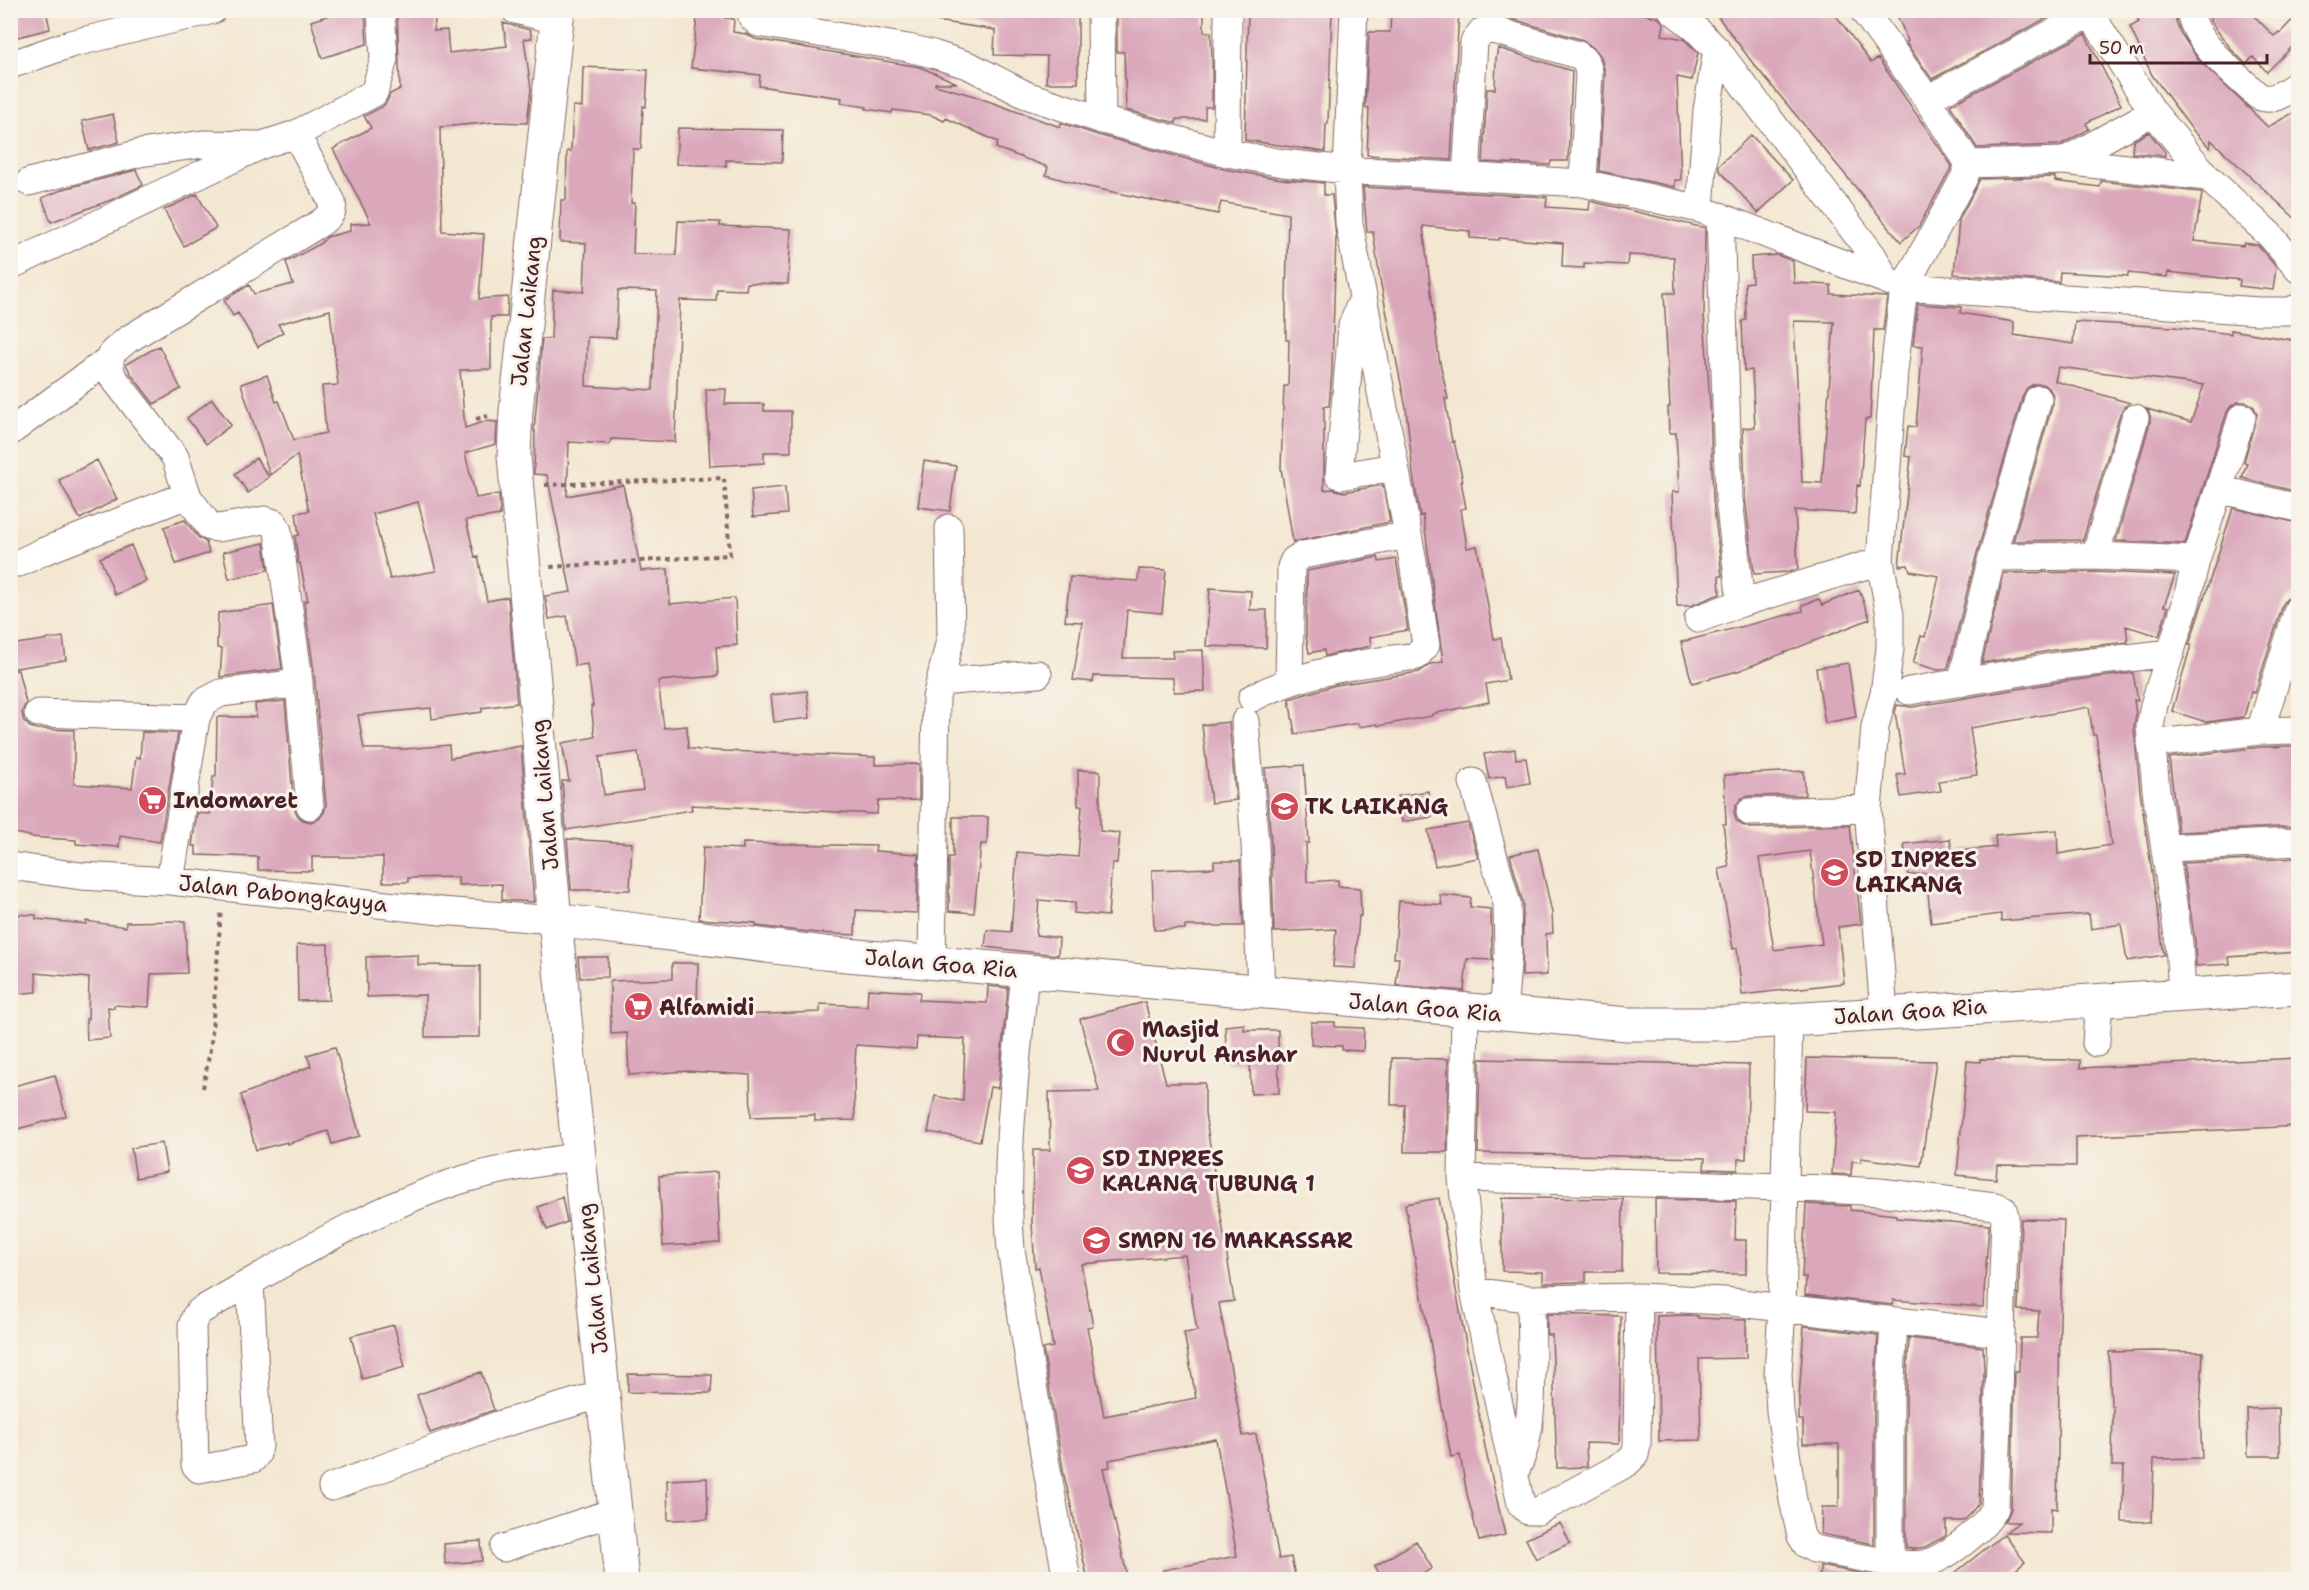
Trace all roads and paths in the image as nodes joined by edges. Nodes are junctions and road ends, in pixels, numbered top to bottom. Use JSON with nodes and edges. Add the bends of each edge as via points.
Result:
{"nodes":[{"id":1,"x":213,"y":10,"type":"edge"},
{"id":2,"x":381,"y":10,"type":"edge"},
{"id":3,"x":515,"y":10,"type":"edge"},
{"id":4,"x":750,"y":10,"type":"edge"},
{"id":5,"x":1101,"y":10,"type":"edge"},
{"id":6,"x":1228,"y":10,"type":"edge"},
{"id":7,"x":1354,"y":10,"type":"edge"},
{"id":8,"x":1671,"y":10,"type":"edge"},
{"id":9,"x":1863,"y":10,"type":"edge"},
{"id":10,"x":2194,"y":10,"type":"edge"},
{"id":11,"x":2088,"y":12,"type":"edge"},
{"id":12,"x":557,"y":15,"type":"edge"},
{"id":13,"x":1717,"y":50,"type":"junction"},
{"id":14,"x":10,"y":65,"type":"edge"},
{"id":15,"x":2298,"y":84,"type":"edge"},
{"id":16,"x":1927,"y":99,"type":"junction"},
{"id":17,"x":2153,"y":112,"type":"junction"},
{"id":18,"x":1102,"y":120,"type":"junction"},
{"id":19,"x":296,"y":134,"type":"junction"},
{"id":20,"x":262,"y":145,"type":"junction"},
{"id":21,"x":1227,"y":153,"type":"junction"},
{"id":22,"x":2064,"y":161,"type":"junction"},
{"id":23,"x":1969,"y":164,"type":"junction"},
{"id":24,"x":1347,"y":170,"type":"junction"},
{"id":25,"x":1466,"y":177,"type":"junction"},
{"id":26,"x":2207,"y":177,"type":"junction"},
{"id":27,"x":28,"y":182,"type":"dead end"},
{"id":28,"x":1583,"y":183,"type":"junction"},
{"id":29,"x":1710,"y":212,"type":"junction"},
{"id":30,"x":10,"y":266,"type":"edge"},
{"id":31,"x":2298,"y":269,"type":"edge"},
{"id":32,"x":1895,"y":283,"type":"junction"},
{"id":33,"x":1362,"y":300,"type":"junction"},
{"id":34,"x":2298,"y":308,"type":"edge"},
{"id":35,"x":109,"y":359,"type":"junction"},
{"id":36,"x":2038,"y":399,"type":"dead end"},
{"id":37,"x":2242,"y":417,"type":"dead end"},
{"id":38,"x":2135,"y":418,"type":"dead end"},
{"id":39,"x":10,"y":432,"type":"edge"},
{"id":40,"x":1394,"y":467,"type":"junction"},
{"id":41,"x":517,"y":486,"type":"junction"},
{"id":42,"x":2219,"y":489,"type":"junction"},
{"id":43,"x":188,"y":497,"type":"junction"},
{"id":44,"x":2298,"y":508,"type":"edge"},
{"id":45,"x":949,"y":528,"type":"dead end"},
{"id":46,"x":1408,"y":536,"type":"junction"},
{"id":47,"x":2095,"y":556,"type":"junction"},
{"id":48,"x":1992,"y":557,"type":"junction"},
{"id":49,"x":2196,"y":560,"type":"junction"},
{"id":50,"x":1880,"y":561,"type":"junction"},
{"id":51,"x":19,"y":564,"type":"dead end"},
{"id":52,"x":525,"y":569,"type":"junction"},
{"id":53,"x":1741,"y":603,"type":"junction"},
{"id":54,"x":2298,"y":614,"type":"edge"},
{"id":55,"x":1698,"y":619,"type":"dead end"},
{"id":56,"x":2171,"y":653,"type":"junction"},
{"id":57,"x":1038,"y":674,"type":"dead end"},
{"id":58,"x":939,"y":682,"type":"junction"},
{"id":59,"x":1289,"y":682,"type":"junction"},
{"id":60,"x":299,"y":683,"type":"junction"},
{"id":61,"x":1961,"y":683,"type":"junction"},
{"id":62,"x":1909,"y":691,"type":"dead end"},
{"id":63,"x":38,"y":713,"type":"dead end"},
{"id":64,"x":196,"y":718,"type":"junction"},
{"id":65,"x":2298,"y":730,"type":"edge"},
{"id":66,"x":2260,"y":731,"type":"junction"},
{"id":67,"x":2151,"y":744,"type":"junction"},
{"id":68,"x":1473,"y":782,"type":"dead end"},
{"id":69,"x":310,"y":806,"type":"dead end"},
{"id":70,"x":1868,"y":809,"type":"junction"},
{"id":71,"x":1750,"y":812,"type":"dead end"},
{"id":72,"x":2298,"y":842,"type":"edge"},
{"id":73,"x":2166,"y":848,"type":"junction"},
{"id":74,"x":10,"y":866,"type":"edge"},
{"id":75,"x":170,"y":881,"type":"junction"},
{"id":76,"x":222,"y":888,"type":"junction"},
{"id":77,"x":555,"y":920,"type":"junction"},
{"id":78,"x":932,"y":963,"type":"junction"},
{"id":79,"x":1025,"y":971,"type":"junction"},
{"id":80,"x":2298,"y":988,"type":"edge"},
{"id":81,"x":1261,"y":991,"type":"junction"},
{"id":82,"x":2182,"y":994,"type":"junction"},
{"id":83,"x":2099,"y":1000,"type":"junction"},
{"id":84,"x":1465,"y":1010,"type":"junction"},
{"id":85,"x":1884,"y":1013,"type":"junction"},
{"id":86,"x":1503,"y":1014,"type":"junction"},
{"id":87,"x":1789,"y":1019,"type":"junction"},
{"id":88,"x":2096,"y":1043,"type":"dead end"},
{"id":89,"x":203,"y":1088,"type":"dead end"},
{"id":90,"x":579,"y":1156,"type":"junction"},
{"id":91,"x":1461,"y":1178,"type":"junction"},
{"id":92,"x":1785,"y":1187,"type":"junction"},
{"id":93,"x":250,"y":1283,"type":"junction"},
{"id":94,"x":1474,"y":1291,"type":"junction"},
{"id":95,"x":1639,"y":1297,"type":"junction"},
{"id":96,"x":1531,"y":1299,"type":"junction"},
{"id":97,"x":1782,"y":1308,"type":"junction"},
{"id":98,"x":1894,"y":1321,"type":"junction"},
{"id":99,"x":2001,"y":1333,"type":"junction"},
{"id":100,"x":603,"y":1394,"type":"junction"},
{"id":101,"x":1515,"y":1471,"type":"junction"},
{"id":102,"x":332,"y":1487,"type":"dead end"},
{"id":103,"x":614,"y":1512,"type":"junction"},
{"id":104,"x":504,"y":1548,"type":"dead end"},
{"id":105,"x":1890,"y":1563,"type":"junction"},
{"id":106,"x":622,"y":1580,"type":"edge"},
{"id":107,"x":1067,"y":1580,"type":"edge"}],
"edges":[{"from":1,"to":14,"type":"street","via":[[70,44]]},
{"from":2,"to":19,"type":"street","via":[[384,59],[374,93]]},
{"from":3,"to":12,"type":"street"},
{"from":4,"to":18,"type":"street","via":[[758,23],[951,59],[1026,95]]},
{"from":5,"to":18,"type":"street"},
{"from":6,"to":21,"type":"street"},
{"from":7,"to":24,"type":"street"},
{"from":8,"to":13,"type":"street"},
{"from":9,"to":16,"type":"street"},
{"from":10,"to":15,"type":"street","via":[[2195,28],[2211,50],[2258,96],[2274,99]]},
{"from":11,"to":16,"type":"street"},
{"from":11,"to":17,"type":"street"},
{"from":12,"to":41,"type":"main road","name":"Jalan Laikang","via":[[516,411]]},
{"from":13,"to":29,"type":"street","via":[[1707,110]]},
{"from":13,"to":32,"type":"street"},
{"from":16,"to":23,"type":"street"},
{"from":17,"to":22,"type":"street"},
{"from":17,"to":26,"type":"street"},
{"from":18,"to":21,"type":"street"},
{"from":19,"to":20,"type":"street"},
{"from":19,"to":35,"type":"street","via":[[332,202],[330,215],[127,340]]},
{"from":20,"to":27,"type":"street","via":[[203,144],[140,153]]},
{"from":20,"to":30,"type":"street"},
{"from":21,"to":24,"type":"street"},
{"from":22,"to":23,"type":"street"},
{"from":22,"to":26,"type":"street"},
{"from":23,"to":32,"type":"street","via":[[1964,178]]},
{"from":24,"to":25,"type":"street"},
{"from":24,"to":33,"type":"street","via":[[1349,223]]},
{"from":25,"to":28,"type":"street"},
{"from":25,"to":28,"type":"street","via":[[1474,42],[1490,28],[1586,62],[1589,72]]},
{"from":26,"to":31,"type":"street","via":[[2270,235]]},
{"from":28,"to":29,"type":"street"},
{"from":29,"to":32,"type":"street"},
{"from":29,"to":53,"type":"street","via":[[1729,500]]},
{"from":32,"to":34,"type":"street","via":[[2259,311]]},
{"from":32,"to":50,"type":"street","via":[[1894,371]]},
{"from":33,"to":40,"type":"street"},
{"from":33,"to":40,"type":"street","via":[[1352,326],[1339,475]]},
{"from":35,"to":39,"type":"street"},
{"from":35,"to":43,"type":"street","via":[[112,376],[175,458]]},
{"from":36,"to":48,"type":"street"},
{"from":37,"to":42,"type":"street"},
{"from":38,"to":47,"type":"street"},
{"from":40,"to":46,"type":"street"},
{"from":41,"to":52,"type":"main road","name":"Jalan Laikang"},
{"from":41,"to":52,"type":"path","via":[[724,478],[730,555]]},
{"from":42,"to":44,"type":"street"},
{"from":42,"to":49,"type":"street"},
{"from":43,"to":51,"type":"street"},
{"from":43,"to":60,"type":"street","via":[[210,527],[265,520],[274,523]]},
{"from":45,"to":58,"type":"street","via":[[951,636]]},
{"from":46,"to":59,"type":"street","via":[[1303,555],[1294,560]]},
{"from":46,"to":59,"type":"street","via":[[1426,645],[1423,651],[1417,656],[1361,663]]},
{"from":47,"to":48,"type":"street"},
{"from":47,"to":49,"type":"street"},
{"from":48,"to":61,"type":"street"},
{"from":49,"to":56,"type":"street"},
{"from":50,"to":53,"type":"street"},
{"from":50,"to":70,"type":"street","via":[[1890,615],[1890,649],[1875,727]]},
{"from":52,"to":77,"type":"main road","name":"Jalan Laikang"},
{"from":53,"to":55,"type":"street"},
{"from":54,"to":66,"type":"street"},
{"from":56,"to":61,"type":"street","via":[[2057,666]]},
{"from":56,"to":67,"type":"street","via":[[2154,705]]},
{"from":57,"to":58,"type":"street"},
{"from":58,"to":78,"type":"street"},
{"from":59,"to":81,"type":"street","via":[[1248,709]]},
{"from":60,"to":64,"type":"street","via":[[221,693],[204,702]]},
{"from":60,"to":69,"type":"street"},
{"from":61,"to":62,"type":"street"},
{"from":63,"to":64,"type":"street"},
{"from":64,"to":75,"type":"street"},
{"from":65,"to":66,"type":"street"},
{"from":66,"to":67,"type":"street"},
{"from":67,"to":73,"type":"street"},
{"from":68,"to":86,"type":"street","via":[[1507,904]]},
{"from":70,"to":71,"type":"street"},
{"from":70,"to":85,"type":"street"},
{"from":72,"to":73,"type":"street"},
{"from":73,"to":82,"type":"street"},
{"from":74,"to":75,"type":"street","name":"Jalan Pabongkayya","via":[[81,876]]},
{"from":75,"to":76,"type":"street","name":"Jalan Pabongkayya"},
{"from":76,"to":77,"type":"street","name":"Jalan Pabongkayya"},
{"from":76,"to":89,"type":"path","via":[[211,1044]]},
{"from":77,"to":78,"type":"main road","name":"Jalan Goa Ria"},
{"from":77,"to":90,"type":"main road","name":"Jalan Laikang"},
{"from":78,"to":79,"type":"main road","name":"Jalan Goa Ria"},
{"from":79,"to":81,"type":"main road","name":"Jalan Goa Ria"},
{"from":79,"to":107,"type":"street","via":[[1008,1221]]},
{"from":80,"to":82,"type":"main road","name":"Jalan Goa Ria"},
{"from":81,"to":84,"type":"main road","name":"Jalan Goa Ria"},
{"from":82,"to":83,"type":"main road","name":"Jalan Goa Ria"},
{"from":83,"to":85,"type":"main road","name":"Jalan Goa Ria"},
{"from":83,"to":88,"type":"street"},
{"from":84,"to":86,"type":"main road","name":"Jalan Goa Ria"},
{"from":84,"to":91,"type":"street"},
{"from":85,"to":87,"type":"main road","name":"Jalan Goa Ria"},
{"from":86,"to":87,"type":"main road","name":"Jalan Goa Ria","via":[[1667,1025]]},
{"from":87,"to":92,"type":"street"},
{"from":90,"to":93,"type":"street","via":[[508,1168],[436,1189],[358,1223]]},
{"from":90,"to":100,"type":"main road","name":"Jalan Laikang"},
{"from":91,"to":92,"type":"street"},
{"from":91,"to":94,"type":"street"},
{"from":92,"to":97,"type":"street"},
{"from":92,"to":99,"type":"street","via":[[1880,1192],[2003,1209]]},
{"from":93,"to":93,"type":"street","via":[[200,1311],[192,1326],[195,1465],[199,1469],[257,1454]]},
{"from":94,"to":96,"type":"street"},
{"from":94,"to":101,"type":"street"},
{"from":95,"to":96,"type":"street"},
{"from":95,"to":97,"type":"street"},
{"from":95,"to":101,"type":"street","via":[[1635,1455],[1538,1511],[1528,1511],[1521,1504]]},
{"from":96,"to":101,"type":"street","via":[[1530,1415],[1526,1446]]},
{"from":97,"to":98,"type":"street"},
{"from":97,"to":105,"type":"street","via":[[1780,1411],[1801,1536],[1814,1549]]},
{"from":98,"to":99,"type":"street"},
{"from":98,"to":105,"type":"street"},
{"from":99,"to":105,"type":"street","via":[[1992,1514],[1964,1541],[1930,1562]]},
{"from":100,"to":102,"type":"street","via":[[498,1425]]},
{"from":100,"to":103,"type":"main road","name":"Jalan Laikang"},
{"from":103,"to":104,"type":"street"},
{"from":103,"to":106,"type":"main road","name":"Jalan Laikang"}]}
